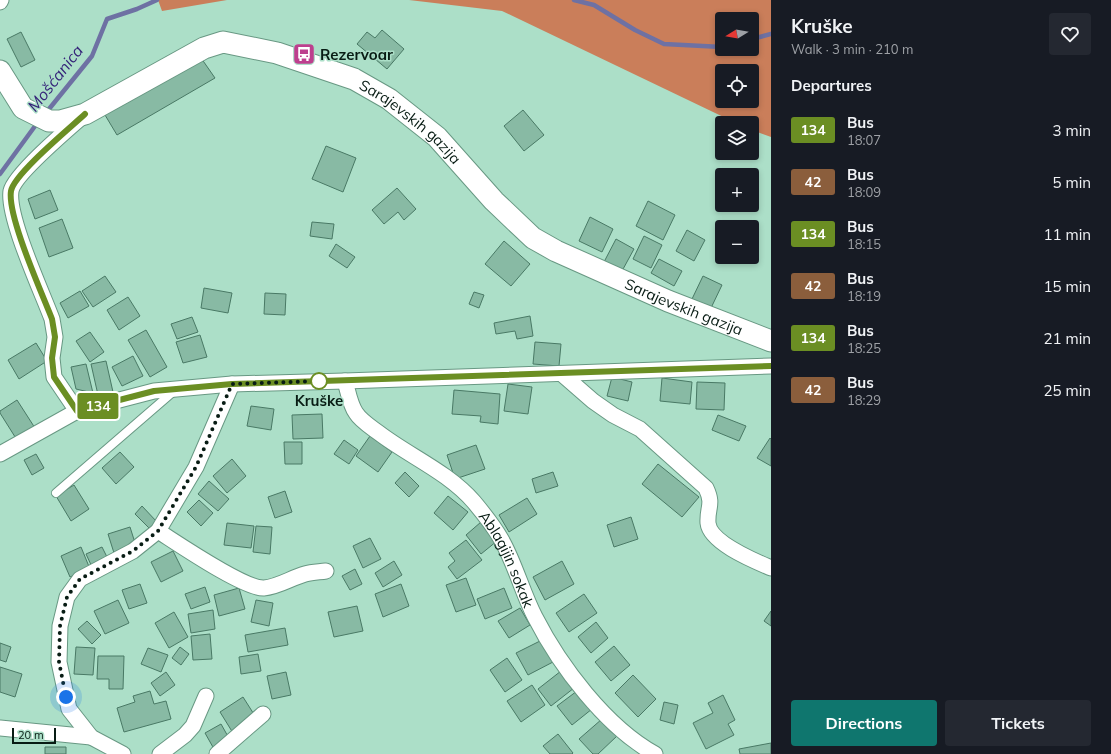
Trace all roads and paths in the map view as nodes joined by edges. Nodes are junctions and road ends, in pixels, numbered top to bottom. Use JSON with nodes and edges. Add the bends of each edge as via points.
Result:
{"nodes":[{"id":1,"x":0,"y":71,"type":"edge"},
{"id":2,"x":85,"y":114,"type":"junction"},
{"id":3,"x":771,"y":341,"type":"edge"},
{"id":4,"x":771,"y":366,"type":"edge"},
{"id":5,"x":562,"y":374,"type":"junction"},
{"id":6,"x":345,"y":381,"type":"junction"},
{"id":7,"x":232,"y":384,"type":"junction"},
{"id":8,"x":175,"y":390,"type":"junction"},
{"id":9,"x":77,"y":411,"type":"junction"},
{"id":10,"x":0,"y":454,"type":"edge"},
{"id":11,"x":56,"y":493,"type":"dead end"},
{"id":12,"x":158,"y":531,"type":"junction"},
{"id":13,"x":771,"y":568,"type":"edge"},
{"id":14,"x":326,"y":571,"type":"dead end"},
{"id":15,"x":206,"y":696,"type":"dead end"},
{"id":16,"x":263,"y":714,"type":"dead end"},
{"id":17,"x":0,"y":728,"type":"edge"},
{"id":18,"x":91,"y":737,"type":"junction"},
{"id":19,"x":115,"y":752,"type":"edge"},
{"id":20,"x":160,"y":754,"type":"edge"},
{"id":21,"x":217,"y":754,"type":"edge"},
{"id":22,"x":655,"y":754,"type":"edge"}],
"edges":[{"from":1,"to":2,"type":"main road","name":"Sarajevskih gazija","via":[[23,108],[49,121],[60,121]]},
{"from":2,"to":3,"type":"main road","name":"Sarajevskih gazija","via":[[204,48],[223,42],[277,53],[354,79],[389,99],[437,138],[494,201],[533,238],[556,251],[668,301]]},
{"from":2,"to":9,"type":"street","via":[[38,157],[11,190],[12,215],[52,319],[55,337],[52,358],[54,377]]},
{"from":4,"to":5,"type":"street"},
{"from":5,"to":6,"type":"street"},
{"from":5,"to":13,"type":"street","via":[[593,401],[640,429],[706,488],[711,498],[708,524],[711,534],[749,558]]},
{"from":6,"to":7,"type":"street"},
{"from":6,"to":22,"type":"street","name":"Ablagijin sokak","via":[[355,412],[365,422],[439,472],[472,500],[491,522],[502,540],[535,617],[560,660],[611,722]]},
{"from":7,"to":8,"type":"street"},
{"from":7,"to":12,"type":"street","via":[[196,467]]},
{"from":8,"to":9,"type":"street","via":[[154,391]]},
{"from":8,"to":11,"type":"lane"},
{"from":9,"to":10,"type":"street"},
{"from":12,"to":14,"type":"street","via":[[250,586],[263,588],[304,574]]},
{"from":12,"to":18,"type":"street","via":[[133,551],[80,579],[67,597],[60,626],[59,662],[69,709]]},
{"from":15,"to":20,"type":"street","via":[[193,726]]},
{"from":16,"to":21,"type":"street"},
{"from":17,"to":18,"type":"street"},
{"from":18,"to":19,"type":"street"}]}
